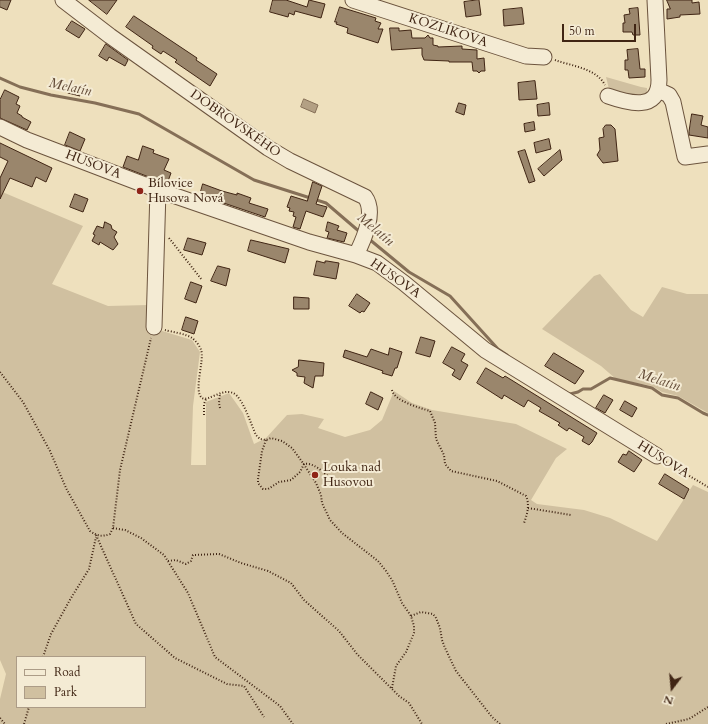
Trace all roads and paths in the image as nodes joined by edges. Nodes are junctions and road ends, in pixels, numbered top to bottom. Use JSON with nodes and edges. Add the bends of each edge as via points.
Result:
{"nodes":[{"id":1,"x":63,"y":0,"type":"edge"},
{"id":2,"x":353,"y":0,"type":"edge"},
{"id":3,"x":655,"y":0,"type":"edge"},
{"id":4,"x":389,"y":6,"type":"edge"},
{"id":5,"x":544,"y":57,"type":"joint"},
{"id":6,"x":658,"y":90,"type":"junction"},
{"id":7,"x":608,"y":96,"type":"joint"},
{"id":8,"x":0,"y":127,"type":"edge"},
{"id":9,"x":708,"y":154,"type":"edge"},
{"id":10,"x":158,"y":190,"type":"junction"},
{"id":11,"x":157,"y":223,"type":"junction"},
{"id":12,"x":356,"y":255,"type":"junction"},
{"id":13,"x":202,"y":280,"type":"dead end"},
{"id":14,"x":154,"y":327,"type":"junction"},
{"id":15,"x":0,"y":372,"type":"edge"},
{"id":16,"x":392,"y":390,"type":"dead end"},
{"id":17,"x":220,"y":393,"type":"junction"},
{"id":18,"x":206,"y":399,"type":"junction"},
{"id":19,"x":220,"y":408,"type":"dead end"},
{"id":20,"x":204,"y":415,"type":"dead end"},
{"id":21,"x":266,"y":440,"type":"junction"},
{"id":22,"x":657,"y":456,"type":"joint"},
{"id":23,"x":304,"y":464,"type":"junction"},
{"id":24,"x":335,"y":482,"type":"dead end"},
{"id":25,"x":708,"y":487,"type":"edge"},
{"id":26,"x":528,"y":508,"type":"junction"},
{"id":27,"x":570,"y":515,"type":"dead end"},
{"id":28,"x":524,"y":523,"type":"dead end"},
{"id":29,"x":113,"y":528,"type":"junction"},
{"id":30,"x":96,"y":535,"type":"junction"},
{"id":31,"x":168,"y":561,"type":"junction"},
{"id":32,"x":411,"y":616,"type":"junction"},
{"id":33,"x":43,"y":656,"type":"edge"},
{"id":34,"x":392,"y":688,"type":"junction"},
{"id":35,"x":708,"y":707,"type":"edge"},
{"id":36,"x":29,"y":708,"type":"edge"},
{"id":37,"x":264,"y":717,"type":"dead end"},
{"id":38,"x":0,"y":718,"type":"edge"},
{"id":39,"x":5,"y":724,"type":"edge"},
{"id":40,"x":24,"y":724,"type":"edge"},
{"id":41,"x":293,"y":724,"type":"edge"},
{"id":42,"x":422,"y":724,"type":"edge"},
{"id":43,"x":500,"y":724,"type":"edge"},
{"id":44,"x":666,"y":724,"type":"edge"}],
"edges":[{"from":1,"to":12,"type":"street","name":"DOBROVSKÉHO","via":[[268,148],[365,197],[370,211]]},
{"from":2,"to":4,"type":"street","name":"KOZLÍKOVA"},
{"from":3,"to":6,"type":"street"},
{"from":4,"to":5,"type":"street","name":"KOZLÍKOVA","via":[[526,56]]},
{"from":5,"to":7,"type":"path","via":[[594,74],[602,81]]},
{"from":6,"to":7,"type":"street","via":[[654,97],[641,103],[630,103]]},
{"from":6,"to":9,"type":"street","via":[[669,95],[673,102],[685,157]]},
{"from":8,"to":10,"type":"street","name":"HUSOVA","via":[[27,140]]},
{"from":10,"to":11,"type":"street"},
{"from":10,"to":12,"type":"street","name":"HUSOVA","via":[[309,242]]},
{"from":11,"to":13,"type":"path"},
{"from":11,"to":14,"type":"street"},
{"from":12,"to":22,"type":"street","name":"HUSOVA","via":[[377,263],[485,350]]},
{"from":14,"to":18,"type":"path","via":[[191,337],[201,349],[199,390],[202,398]]},
{"from":14,"to":29,"type":"path","via":[[120,470]]},
{"from":15,"to":30,"type":"path","via":[[23,402],[50,451],[67,490],[90,531]]},
{"from":16,"to":26,"type":"path","via":[[400,400],[430,411],[435,423],[436,439],[444,455],[445,464],[451,471],[497,481],[526,496]]},
{"from":17,"to":18,"type":"path"},
{"from":17,"to":19,"type":"path"},
{"from":17,"to":21,"type":"path","via":[[229,391],[240,398],[256,435]]},
{"from":18,"to":20,"type":"path"},
{"from":21,"to":23,"type":"path","via":[[271,438],[285,442]]},
{"from":21,"to":23,"type":"path","via":[[258,479],[262,490],[279,482],[291,480]]},
{"from":22,"to":25,"type":"path","name":"HUSOVA"},
{"from":23,"to":24,"type":"path","via":[[314,466]]},
{"from":23,"to":32,"type":"path","via":[[319,489],[330,520],[342,533],[381,564]]},
{"from":26,"to":27,"type":"path"},
{"from":26,"to":28,"type":"path"},
{"from":29,"to":30,"type":"path","via":[[110,534],[103,537]]},
{"from":29,"to":31,"type":"path","via":[[125,530],[141,538]]},
{"from":30,"to":33,"type":"path","via":[[89,570],[51,634]]},
{"from":30,"to":37,"type":"path","via":[[136,624],[175,658],[227,684],[244,686]]},
{"from":31,"to":34,"type":"path","via":[[176,560],[186,564],[191,561],[193,555],[219,554],[268,571],[291,583],[304,600],[339,631],[357,654]]},
{"from":31,"to":41,"type":"path","via":[[188,593],[215,657],[280,706]]},
{"from":32,"to":34,"type":"path","via":[[414,633],[406,652],[396,666]]},
{"from":32,"to":43,"type":"path","via":[[421,612],[433,614],[456,671]]},
{"from":34,"to":42,"type":"path","via":[[409,703]]},
{"from":35,"to":44,"type":"path","via":[[689,719]]},
{"from":36,"to":40,"type":"path"},
{"from":38,"to":39,"type":"path"}]}
